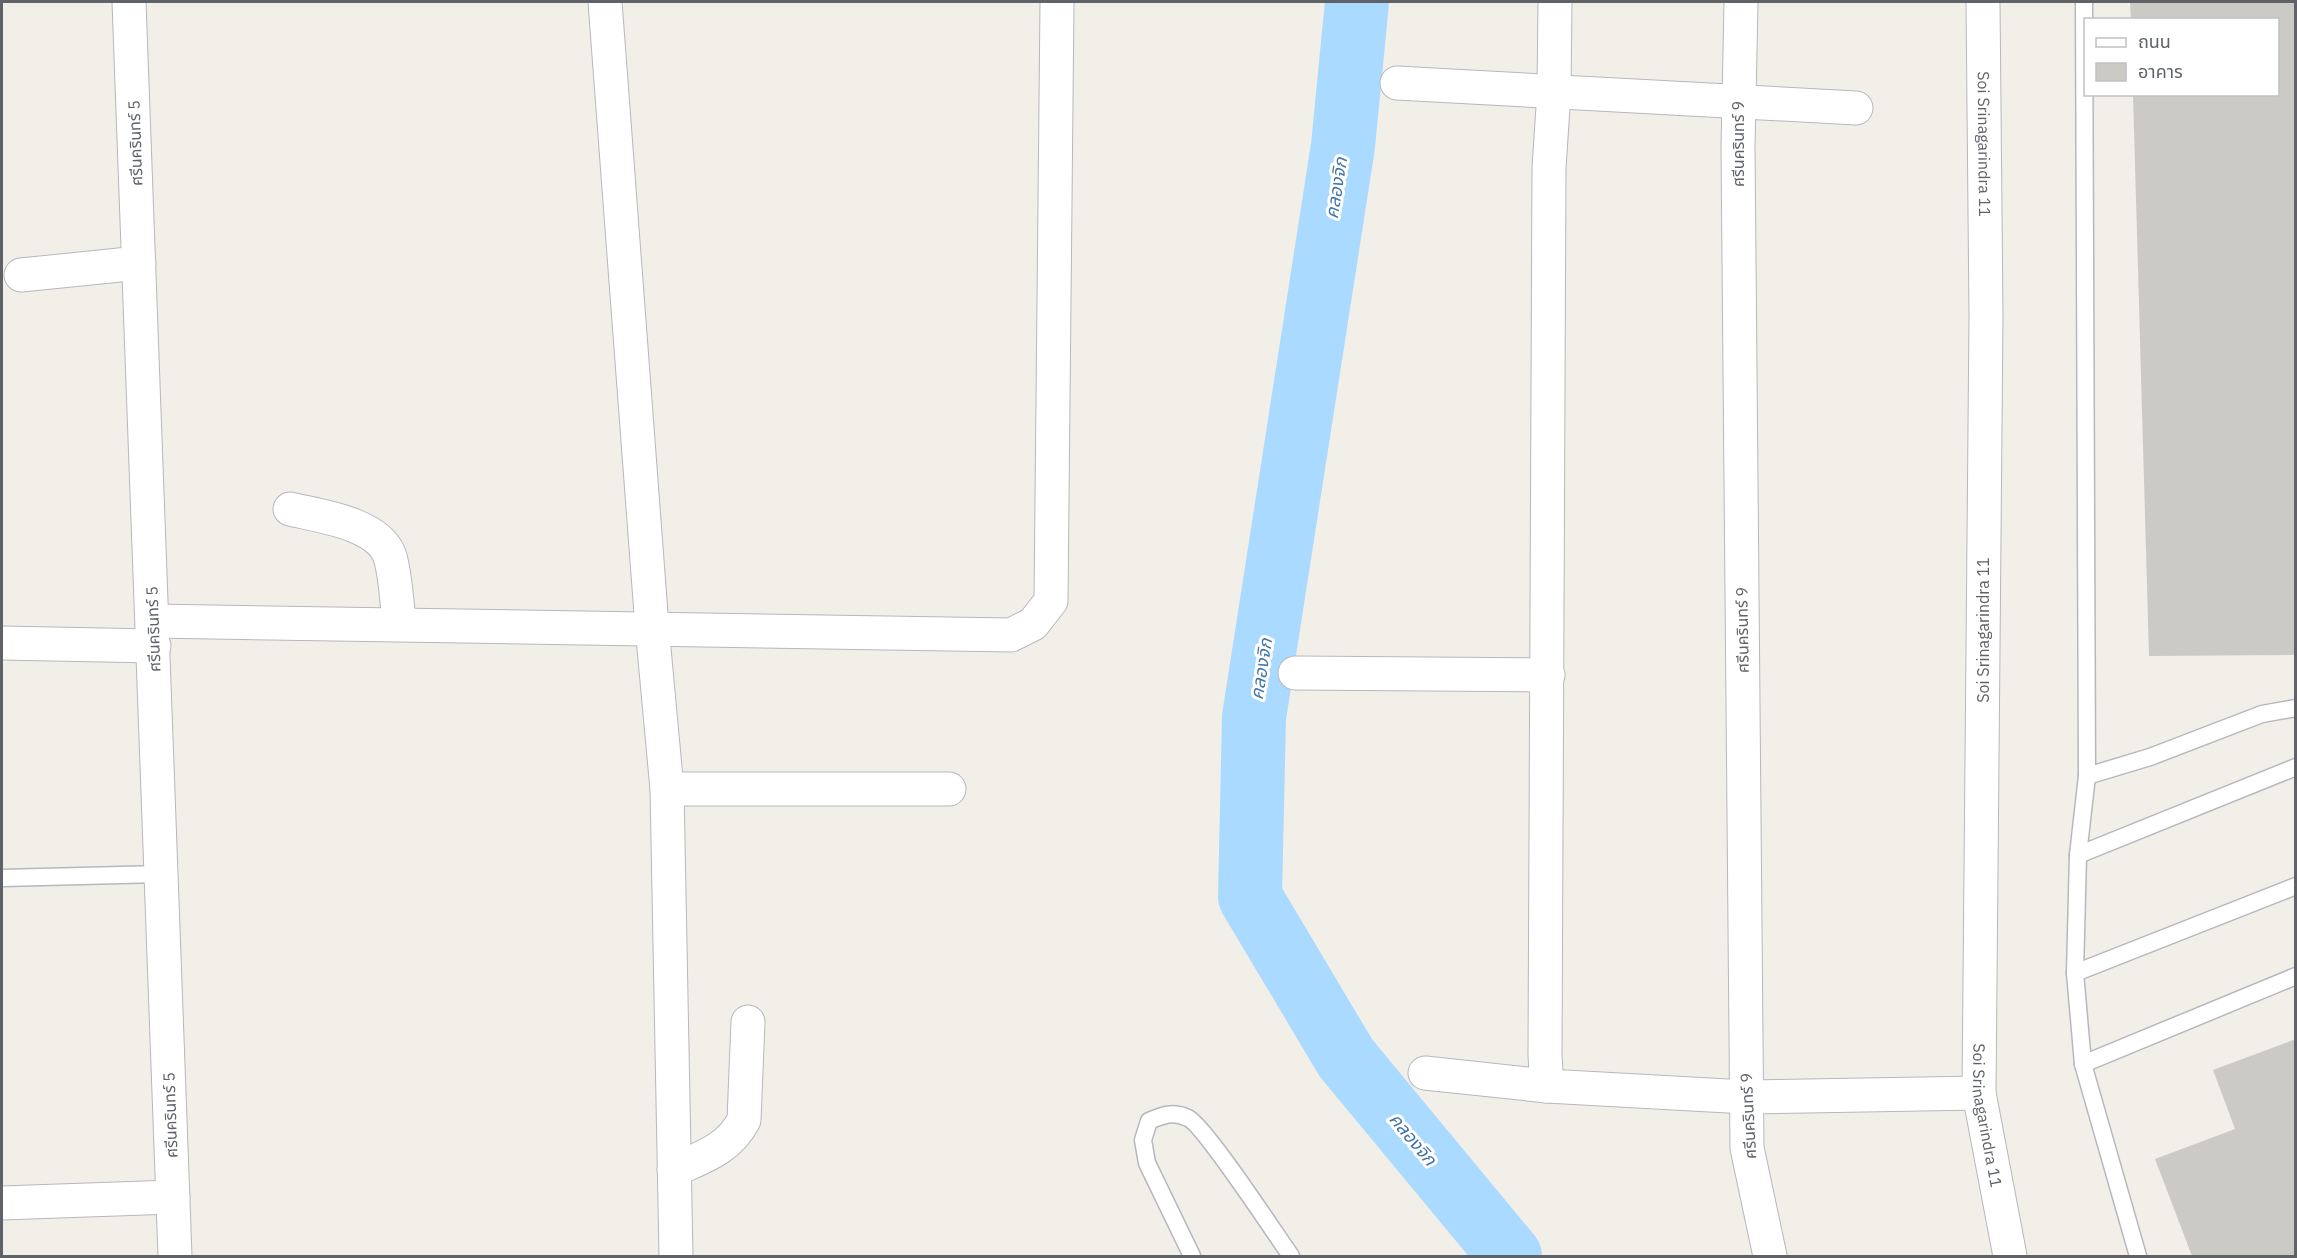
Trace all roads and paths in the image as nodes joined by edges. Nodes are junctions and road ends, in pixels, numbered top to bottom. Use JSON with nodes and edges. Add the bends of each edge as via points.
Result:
{"nodes":[{"id":1,"x":129,"y":2,"type":"edge"},
{"id":2,"x":605,"y":2,"type":"edge"},
{"id":3,"x":1057,"y":2,"type":"edge"},
{"id":4,"x":1555,"y":2,"type":"edge"},
{"id":5,"x":1741,"y":2,"type":"edge"},
{"id":6,"x":1983,"y":2,"type":"edge"},
{"id":7,"x":2084,"y":2,"type":"edge"},
{"id":8,"x":2084,"y":18,"type":"edge"},
{"id":9,"x":1397,"y":83,"type":"dead end"},
{"id":10,"x":1554,"y":92,"type":"junction"},
{"id":11,"x":2084,"y":96,"type":"edge"},
{"id":12,"x":1739,"y":102,"type":"junction"},
{"id":13,"x":1856,"y":108,"type":"dead end"},
{"id":14,"x":139,"y":263,"type":"junction"},
{"id":15,"x":21,"y":274,"type":"dead end"},
{"id":16,"x":290,"y":509,"type":"dead end"},
{"id":17,"x":400,"y":624,"type":"junction"},
{"id":18,"x":652,"y":627,"type":"junction"},
{"id":19,"x":153,"y":633,"type":"junction"},
{"id":20,"x":2,"y":643,"type":"edge"},
{"id":21,"x":1295,"y":673,"type":"dead end"},
{"id":22,"x":1548,"y":675,"type":"junction"},
{"id":23,"x":2295,"y":708,"type":"edge"},
{"id":24,"x":2295,"y":766,"type":"edge"},
{"id":25,"x":2087,"y":776,"type":"junction"},
{"id":26,"x":667,"y":789,"type":"junction"},
{"id":27,"x":949,"y":789,"type":"dead end"},
{"id":28,"x":2078,"y":855,"type":"junction"},
{"id":29,"x":161,"y":873,"type":"junction"},
{"id":30,"x":2,"y":878,"type":"edge"},
{"id":31,"x":2295,"y":886,"type":"edge"},
{"id":32,"x":2075,"y":973,"type":"junction"},
{"id":33,"x":2295,"y":976,"type":"edge"},
{"id":34,"x":748,"y":1022,"type":"dead end"},
{"id":35,"x":2083,"y":1064,"type":"junction"},
{"id":36,"x":1425,"y":1073,"type":"dead end"},
{"id":37,"x":1547,"y":1086,"type":"junction"},
{"id":38,"x":1979,"y":1093,"type":"junction"},
{"id":39,"x":1746,"y":1097,"type":"junction"},
{"id":40,"x":674,"y":1170,"type":"junction"},
{"id":41,"x":173,"y":1197,"type":"junction"},
{"id":42,"x":2,"y":1203,"type":"edge"},
{"id":43,"x":175,"y":1257,"type":"edge"},
{"id":44,"x":676,"y":1257,"type":"edge"},
{"id":45,"x":1191,"y":1257,"type":"edge"},
{"id":46,"x":1291,"y":1257,"type":"edge"},
{"id":47,"x":1770,"y":1257,"type":"edge"},
{"id":48,"x":2010,"y":1257,"type":"edge"},
{"id":49,"x":2138,"y":1257,"type":"edge"}],
"edges":[{"from":1,"to":14,"type":"street","name":"ศรีนครินทร์ 5"},
{"from":2,"to":18,"type":"street"},
{"from":3,"to":18,"type":"street","via":[[1051,601],[1033,624],[1011,635]]},
{"from":4,"to":10,"type":"street"},
{"from":5,"to":12,"type":"street","name":"ศรีนครินทร์ 9"},
{"from":6,"to":38,"type":"street","name":"Soi Srinagarindra 11","via":[[1986,328]]},
{"from":7,"to":8,"type":"lane"},
{"from":9,"to":10,"type":"street"},
{"from":10,"to":12,"type":"street"},
{"from":10,"to":22,"type":"street","via":[[1549,168]]},
{"from":11,"to":25,"type":"lane"},
{"from":12,"to":13,"type":"street"},
{"from":12,"to":39,"type":"street","name":"ศรีนครินทร์ 9"},
{"from":14,"to":15,"type":"street"},
{"from":14,"to":19,"type":"street","name":"ศรีนครินทร์ 5"},
{"from":16,"to":17,"type":"street","via":[[344,522],[374,535],[389,554]]},
{"from":17,"to":18,"type":"street"},
{"from":17,"to":19,"type":"street"},
{"from":18,"to":26,"type":"street"},
{"from":19,"to":20,"type":"street"},
{"from":19,"to":29,"type":"street","name":"ศรีนครินทร์ 5"},
{"from":21,"to":22,"type":"street"},
{"from":22,"to":37,"type":"street"},
{"from":23,"to":25,"type":"lane","via":[[2262,714],[2150,757]]},
{"from":24,"to":28,"type":"lane"},
{"from":25,"to":28,"type":"lane"},
{"from":26,"to":27,"type":"street"},
{"from":26,"to":40,"type":"street"},
{"from":28,"to":32,"type":"lane"},
{"from":29,"to":30,"type":"lane"},
{"from":29,"to":41,"type":"street","name":"ศรีนครินทร์ 5"},
{"from":31,"to":32,"type":"lane"},
{"from":32,"to":35,"type":"lane"},
{"from":33,"to":35,"type":"lane"},
{"from":34,"to":40,"type":"street","via":[[744,1120],[736,1134],[718,1150]]},
{"from":35,"to":49,"type":"lane"},
{"from":36,"to":37,"type":"street"},
{"from":37,"to":39,"type":"street"},
{"from":38,"to":39,"type":"street"},
{"from":38,"to":48,"type":"street","name":"Soi Srinagarindra 11"},
{"from":39,"to":47,"type":"street","name":"ศรีนครินทร์ 9","via":[[1747,1148]]},
{"from":40,"to":44,"type":"street"},
{"from":41,"to":42,"type":"street"},
{"from":41,"to":43,"type":"street","name":"ศรีนครินทร์ 5"},
{"from":45,"to":46,"type":"lane","via":[[1148,1163],[1143,1140],[1149,1121],[1168,1113],[1190,1118],[1206,1136]]}]}
